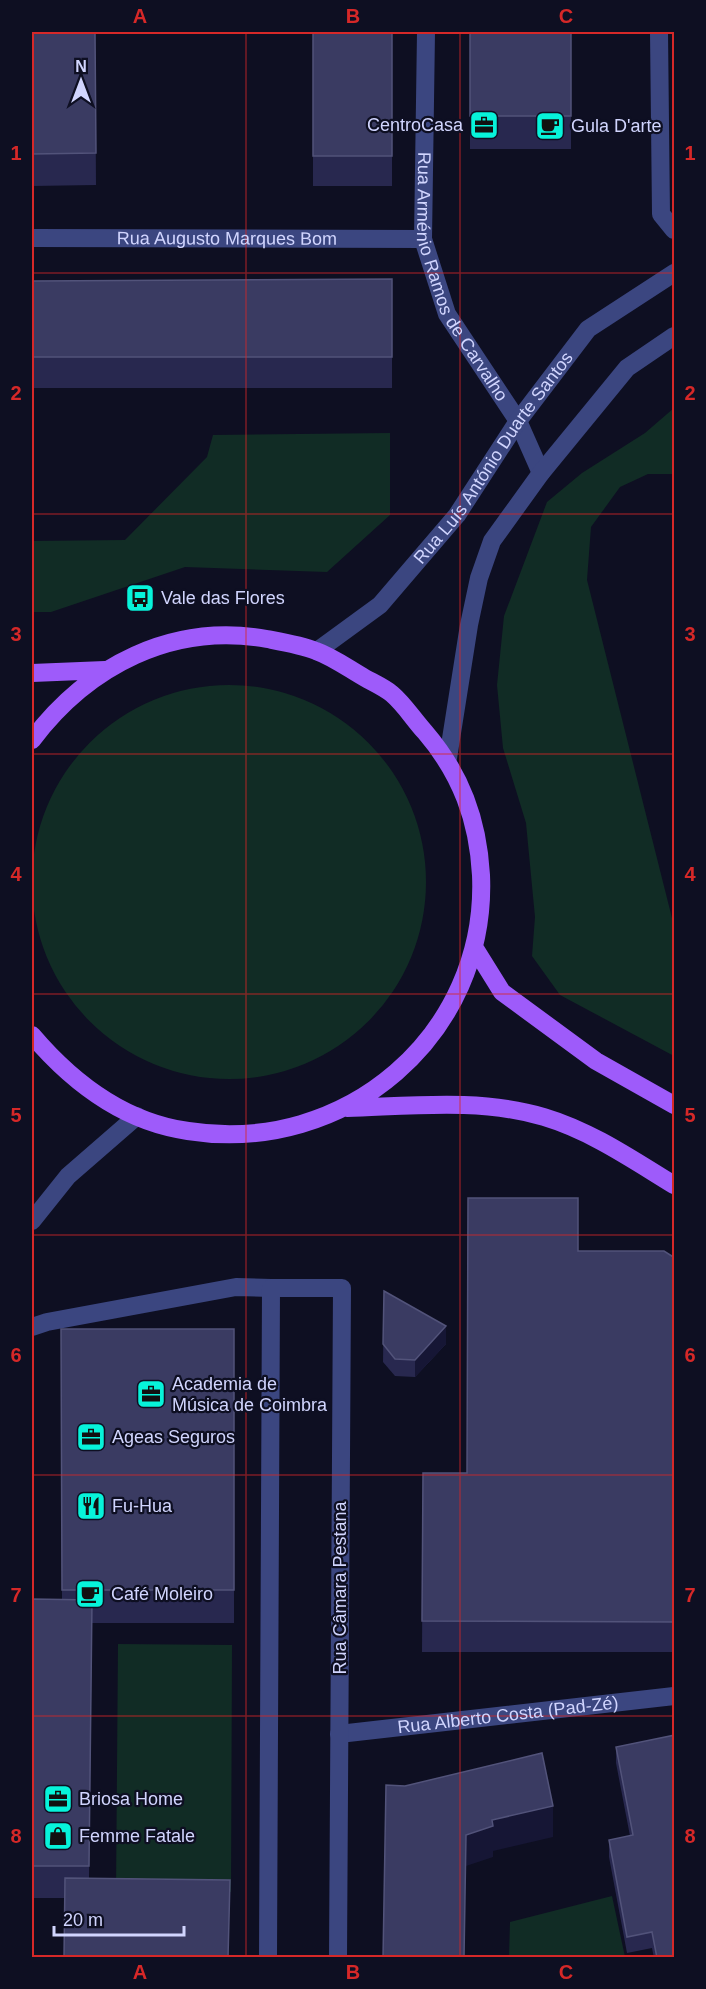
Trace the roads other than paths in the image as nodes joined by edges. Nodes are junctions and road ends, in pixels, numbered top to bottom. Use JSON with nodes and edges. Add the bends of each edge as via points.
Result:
{"nodes":[{"id":1,"x":426,"y":32,"type":"edge"},
{"id":2,"x":659,"y":32,"type":"edge"},
{"id":3,"x":675,"y":230,"type":"edge"},
{"id":4,"x":32,"y":238,"type":"edge"},
{"id":5,"x":423,"y":239,"type":"junction"},
{"id":6,"x":675,"y":273,"type":"edge"},
{"id":7,"x":675,"y":336,"type":"edge"},
{"id":8,"x":518,"y":421,"type":"junction"},
{"id":9,"x":541,"y":473,"type":"junction"},
{"id":10,"x":317,"y":651,"type":"junction"},
{"id":11,"x":105,"y":670,"type":"junction"},
{"id":12,"x":32,"y":673,"type":"edge"},
{"id":13,"x":32,"y":740,"type":"edge"},
{"id":14,"x":448,"y":758,"type":"junction"},
{"id":15,"x":474,"y":947,"type":"junction"},
{"id":16,"x":32,"y":1035,"type":"edge"},
{"id":17,"x":675,"y":1105,"type":"edge"},
{"id":18,"x":345,"y":1108,"type":"junction"},
{"id":19,"x":136,"y":1116,"type":"junction"},
{"id":20,"x":675,"y":1185,"type":"edge"},
{"id":21,"x":32,"y":1221,"type":"edge"},
{"id":22,"x":271,"y":1288,"type":"junction"},
{"id":23,"x":32,"y":1327,"type":"edge"},
{"id":24,"x":675,"y":1696,"type":"edge"},
{"id":25,"x":339,"y":1734,"type":"junction"},
{"id":26,"x":268,"y":1958,"type":"edge"},
{"id":27,"x":338,"y":1958,"type":"edge"}],
"edges":[{"from":1,"to":5,"type":"street","name":"Rua Arménio Ramos de Carvalho"},
{"from":2,"to":3,"type":"street","via":[[661,214]]},
{"from":4,"to":5,"type":"street","name":"Rua Augusto Marques Bom"},
{"from":5,"to":8,"type":"street","name":"Rua Arménio Ramos de Carvalho","via":[[447,314]]},
{"from":6,"to":8,"type":"street","name":"Rua Luís António Duarte Santos","via":[[588,329]]},
{"from":7,"to":9,"type":"street","via":[[627,368]]},
{"from":8,"to":9,"type":"street","name":"Rua Arménio Ramos de Carvalho"},
{"from":8,"to":10,"type":"street","name":"Rua Luís António Duarte Santos","via":[[457,515],[380,605]]},
{"from":9,"to":14,"type":"street","via":[[492,541],[479,578]]},
{"from":10,"to":11,"type":"main road","via":[[264,638],[208,636],[154,646]]},
{"from":10,"to":14,"type":"main road","via":[[392,694]]},
{"from":11,"to":12,"type":"main road"},
{"from":11,"to":13,"type":"main road","via":[[54,710]]},
{"from":14,"to":15,"type":"main road","via":[[468,803],[480,851],[482,899]]},
{"from":15,"to":17,"type":"main road","via":[[502,993],[596,1061]]},
{"from":15,"to":18,"type":"main road","via":[[456,998],[428,1042],[390,1080]]},
{"from":16,"to":19,"type":"main road","via":[[58,1066],[95,1095]]},
{"from":18,"to":19,"type":"main road","via":[[293,1128],[238,1135],[187,1131]]},
{"from":18,"to":20,"type":"main road","via":[[449,1104],[543,1117],[584,1133]]},
{"from":19,"to":21,"type":"street","via":[[68,1176]]},
{"from":22,"to":23,"type":"street","name":"Rua Câmara Pestana","via":[[236,1287]]},
{"from":22,"to":25,"type":"street","name":"Rua Câmara Pestana","via":[[342,1288]]},
{"from":22,"to":26,"type":"street"},
{"from":24,"to":25,"type":"street","name":"Rua Alberto Costa (Pad-Zé)"},
{"from":25,"to":27,"type":"street","name":"Rua Câmara Pestana"}]}
